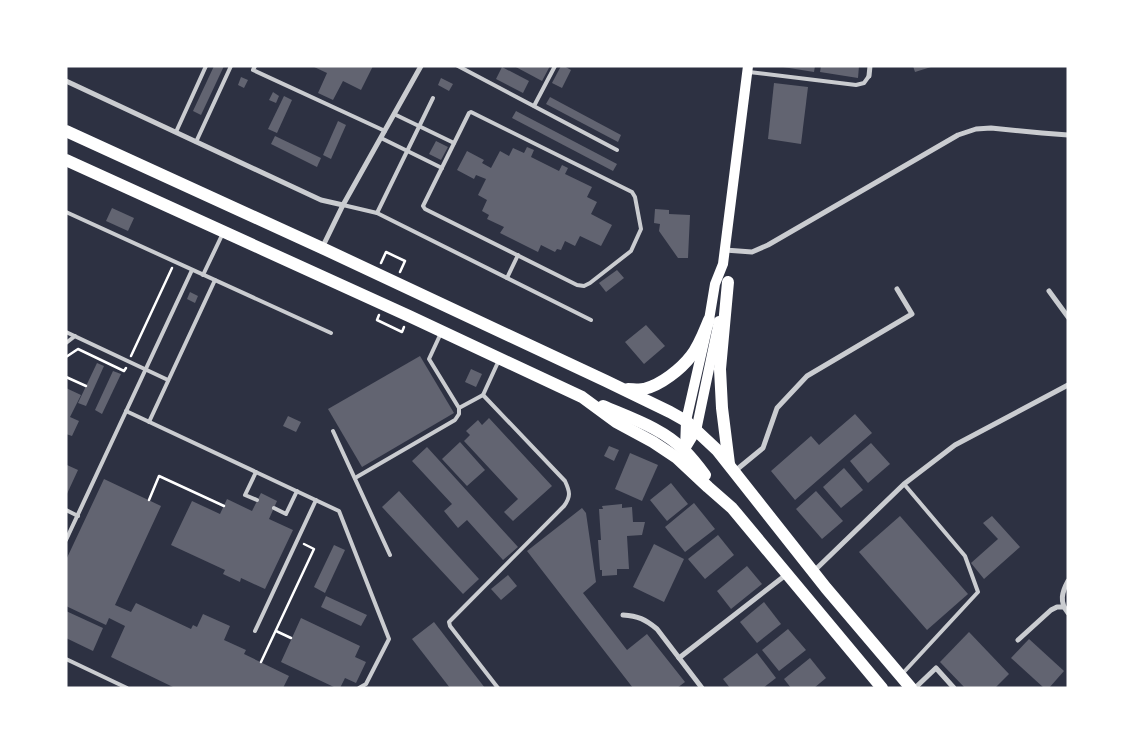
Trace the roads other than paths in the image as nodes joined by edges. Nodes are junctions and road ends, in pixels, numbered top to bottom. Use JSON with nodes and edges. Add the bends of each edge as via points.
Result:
{"nodes":[{"id":1,"x":206,"y":66,"type":"edge"},
{"id":2,"x":231,"y":66,"type":"edge"},
{"id":3,"x":421,"y":66,"type":"edge"},
{"id":4,"x":458,"y":66,"type":"edge"},
{"id":5,"x":555,"y":66,"type":"edge"},
{"id":6,"x":870,"y":66,"type":"edge"},
{"id":7,"x":254,"y":68,"type":"edge"},
{"id":8,"x":747,"y":69,"type":"edge"},
{"id":9,"x":869,"y":76,"type":"joint"},
{"id":10,"x":66,"y":81,"type":"edge"},
{"id":11,"x":433,"y":98,"type":"dead end"},
{"id":12,"x":534,"y":106,"type":"junction"},
{"id":13,"x":394,"y":114,"type":"junction"},
{"id":14,"x":419,"y":126,"type":"junction"},
{"id":15,"x":66,"y":131,"type":"edge"},
{"id":16,"x":385,"y":131,"type":"junction"},
{"id":17,"x":176,"y":132,"type":"junction"},
{"id":18,"x":1068,"y":135,"type":"edge"},
{"id":19,"x":381,"y":138,"type":"junction"},
{"id":20,"x":196,"y":142,"type":"junction"},
{"id":21,"x":454,"y":143,"type":"junction"},
{"id":22,"x":617,"y":150,"type":"dead end"},
{"id":23,"x":407,"y":151,"type":"junction"},
{"id":24,"x":66,"y":160,"type":"edge"},
{"id":25,"x":442,"y":168,"type":"junction"},
{"id":26,"x":343,"y":205,"type":"junction"},
{"id":27,"x":66,"y":212,"type":"edge"},
{"id":28,"x":377,"y":213,"type":"junction"},
{"id":29,"x":224,"y":231,"type":"junction"},
{"id":30,"x":322,"y":248,"type":"junction"},
{"id":31,"x":724,"y":250,"type":"junction"},
{"id":32,"x":518,"y":255,"type":"junction"},
{"id":33,"x":723,"y":264,"type":"junction"},
{"id":34,"x":192,"y":270,"type":"junction"},
{"id":35,"x":203,"y":275,"type":"junction"},
{"id":36,"x":507,"y":278,"type":"junction"},
{"id":37,"x":214,"y":280,"type":"junction"},
{"id":38,"x":728,"y":282,"type":"junction"},
{"id":39,"x":897,"y":289,"type":"dead end"},
{"id":40,"x":1050,"y":291,"type":"dead end"},
{"id":41,"x":1068,"y":317,"type":"edge"},
{"id":42,"x":591,"y":320,"type":"dead end"},
{"id":43,"x":708,"y":320,"type":"junction"},
{"id":44,"x":442,"y":331,"type":"junction"},
{"id":45,"x":66,"y":332,"type":"edge"},
{"id":46,"x":331,"y":333,"type":"dead end"},
{"id":47,"x":75,"y":336,"type":"junction"},
{"id":48,"x":66,"y":343,"type":"edge"},
{"id":49,"x":500,"y":358,"type":"junction"},
{"id":50,"x":146,"y":370,"type":"junction"},
{"id":51,"x":168,"y":380,"type":"junction"},
{"id":52,"x":1068,"y":385,"type":"edge"},
{"id":53,"x":623,"y":389,"type":"junction"},
{"id":54,"x":483,"y":395,"type":"junction"},
{"id":55,"x":582,"y":397,"type":"junction"},
{"id":56,"x":459,"y":408,"type":"junction"},
{"id":57,"x":126,"y":411,"type":"junction"},
{"id":58,"x":149,"y":422,"type":"junction"},
{"id":59,"x":686,"y":422,"type":"junction"},
{"id":60,"x":696,"y":430,"type":"junction"},
{"id":61,"x":333,"y":431,"type":"dead end"},
{"id":62,"x":685,"y":450,"type":"junction"},
{"id":63,"x":732,"y":468,"type":"junction"},
{"id":64,"x":256,"y":472,"type":"junction"},
{"id":65,"x":355,"y":478,"type":"junction"},
{"id":66,"x":904,"y":484,"type":"junction"},
{"id":67,"x":297,"y":491,"type":"junction"},
{"id":68,"x":257,"y":500,"type":"dead end"},
{"id":69,"x":316,"y":500,"type":"junction"},
{"id":70,"x":274,"y":508,"type":"dead end"},
{"id":71,"x":732,"y":508,"type":"junction"},
{"id":72,"x":66,"y":510,"type":"edge"},
{"id":73,"x":78,"y":516,"type":"junction"},
{"id":74,"x":66,"y":540,"type":"edge"},
{"id":75,"x":390,"y":555,"type":"dead end"},
{"id":76,"x":813,"y":571,"type":"junction"},
{"id":77,"x":787,"y":574,"type":"junction"},
{"id":78,"x":1068,"y":581,"type":"edge"},
{"id":79,"x":1064,"y":607,"type":"junction"},
{"id":80,"x":1068,"y":613,"type":"edge"},
{"id":81,"x":623,"y":615,"type":"dead end"},
{"id":82,"x":255,"y":631,"type":"dead end"},
{"id":83,"x":1018,"y":640,"type":"dead end"},
{"id":84,"x":679,"y":658,"type":"junction"},
{"id":85,"x":66,"y":659,"type":"edge"},
{"id":86,"x":901,"y":675,"type":"junction"},
{"id":87,"x":127,"y":688,"type":"edge"},
{"id":88,"x":359,"y":688,"type":"edge"},
{"id":89,"x":498,"y":688,"type":"edge"},
{"id":90,"x":702,"y":688,"type":"edge"},
{"id":91,"x":882,"y":688,"type":"edge"},
{"id":92,"x":912,"y":688,"type":"edge"},
{"id":93,"x":915,"y":688,"type":"edge"},
{"id":94,"x":954,"y":688,"type":"edge"}],
"edges":[{"from":1,"to":17,"type":"lane"},
{"from":2,"to":20,"type":"lane"},
{"from":3,"to":13,"type":"street"},
{"from":4,"to":12,"type":"lane"},
{"from":5,"to":12,"type":"lane"},
{"from":6,"to":9,"type":"street"},
{"from":7,"to":16,"type":"lane"},
{"from":8,"to":9,"type":"lane","via":[[856,85],[864,83]]},
{"from":8,"to":31,"type":"main road"},
{"from":10,"to":17,"type":"street"},
{"from":11,"to":14,"type":"lane"},
{"from":12,"to":22,"type":"lane"},
{"from":13,"to":14,"type":"lane"},
{"from":13,"to":16,"type":"street"},
{"from":14,"to":21,"type":"lane"},
{"from":14,"to":23,"type":"lane"},
{"from":15,"to":30,"type":"highway"},
{"from":16,"to":19,"type":"street"},
{"from":17,"to":20,"type":"street"},
{"from":18,"to":31,"type":"street","via":[[990,128],[958,135],[768,245],[752,252]]},
{"from":19,"to":23,"type":"lane"},
{"from":19,"to":26,"type":"street"},
{"from":20,"to":26,"type":"street","via":[[321,200]]},
{"from":21,"to":25,"type":"lane"},
{"from":21,"to":32,"type":"lane","via":[[471,112],[632,192],[635,197],[641,229],[631,251],[584,286]]},
{"from":23,"to":25,"type":"lane"},
{"from":23,"to":28,"type":"lane"},
{"from":24,"to":29,"type":"highway"},
{"from":25,"to":32,"type":"lane","via":[[424,209]]},
{"from":26,"to":28,"type":"lane"},
{"from":26,"to":30,"type":"street"},
{"from":27,"to":34,"type":"lane"},
{"from":28,"to":36,"type":"lane"},
{"from":29,"to":35,"type":"lane"},
{"from":29,"to":44,"type":"highway"},
{"from":30,"to":53,"type":"highway"},
{"from":31,"to":33,"type":"main road"},
{"from":32,"to":36,"type":"lane"},
{"from":33,"to":38,"type":"main road"},
{"from":33,"to":43,"type":"main road","via":[[714,284]]},
{"from":34,"to":35,"type":"lane"},
{"from":34,"to":50,"type":"lane"},
{"from":35,"to":37,"type":"lane"},
{"from":36,"to":42,"type":"lane"},
{"from":37,"to":46,"type":"lane"},
{"from":37,"to":51,"type":"lane"},
{"from":38,"to":60,"type":"main road"},
{"from":38,"to":63,"type":"highway","via":[[720,369],[722,408]]},
{"from":39,"to":63,"type":"street","via":[[912,314],[807,376],[777,408],[763,448]]},
{"from":40,"to":41,"type":"street"},
{"from":43,"to":53,"type":"highway","via":[[692,355],[673,373],[655,385]]},
{"from":43,"to":59,"type":"main road"},
{"from":44,"to":49,"type":"highway"},
{"from":44,"to":56,"type":"lane","via":[[429,359]]},
{"from":45,"to":47,"type":"lane"},
{"from":47,"to":48,"type":"lane"},
{"from":47,"to":50,"type":"lane"},
{"from":49,"to":54,"type":"lane"},
{"from":49,"to":55,"type":"highway"},
{"from":50,"to":51,"type":"lane"},
{"from":50,"to":57,"type":"lane"},
{"from":51,"to":58,"type":"lane"},
{"from":52,"to":66,"type":"street","via":[[955,445]]},
{"from":53,"to":59,"type":"highway"},
{"from":54,"to":56,"type":"lane"},
{"from":54,"to":89,"type":"lane","via":[[565,482],[569,491],[569,499],[564,506],[449,622]]},
{"from":55,"to":62,"type":"highway","via":[[648,426]]},
{"from":55,"to":71,"type":"highway","via":[[616,422],[677,458]]},
{"from":56,"to":65,"type":"lane","via":[[455,420]]},
{"from":57,"to":58,"type":"lane"},
{"from":57,"to":73,"type":"lane"},
{"from":58,"to":64,"type":"lane"},
{"from":59,"to":60,"type":"highway"},
{"from":59,"to":62,"type":"main road"},
{"from":60,"to":62,"type":"main road"},
{"from":60,"to":63,"type":"highway"},
{"from":61,"to":65,"type":"lane"},
{"from":62,"to":71,"type":"highway"},
{"from":63,"to":76,"type":"highway"},
{"from":64,"to":67,"type":"lane"},
{"from":64,"to":68,"type":"lane","via":[[245,494]]},
{"from":65,"to":75,"type":"lane"},
{"from":66,"to":76,"type":"street"},
{"from":66,"to":86,"type":"lane","via":[[965,556],[978,592]]},
{"from":67,"to":69,"type":"lane"},
{"from":67,"to":70,"type":"lane","via":[[286,514]]},
{"from":69,"to":82,"type":"lane"},
{"from":69,"to":88,"type":"lane","via":[[339,511],[389,639],[366,684]]},
{"from":71,"to":77,"type":"highway"},
{"from":72,"to":73,"type":"lane"},
{"from":73,"to":74,"type":"lane"},
{"from":76,"to":86,"type":"highway"},
{"from":77,"to":84,"type":"street"},
{"from":77,"to":91,"type":"highway"},
{"from":78,"to":79,"type":"street","via":[[1062,593]]},
{"from":79,"to":80,"type":"street"},
{"from":79,"to":83,"type":"street","via":[[1051,610]]},
{"from":81,"to":84,"type":"street","via":[[648,621]]},
{"from":84,"to":90,"type":"street"},
{"from":85,"to":87,"type":"lane"},
{"from":86,"to":92,"type":"highway"},
{"from":93,"to":94,"type":"street","via":[[936,668]]}]}
